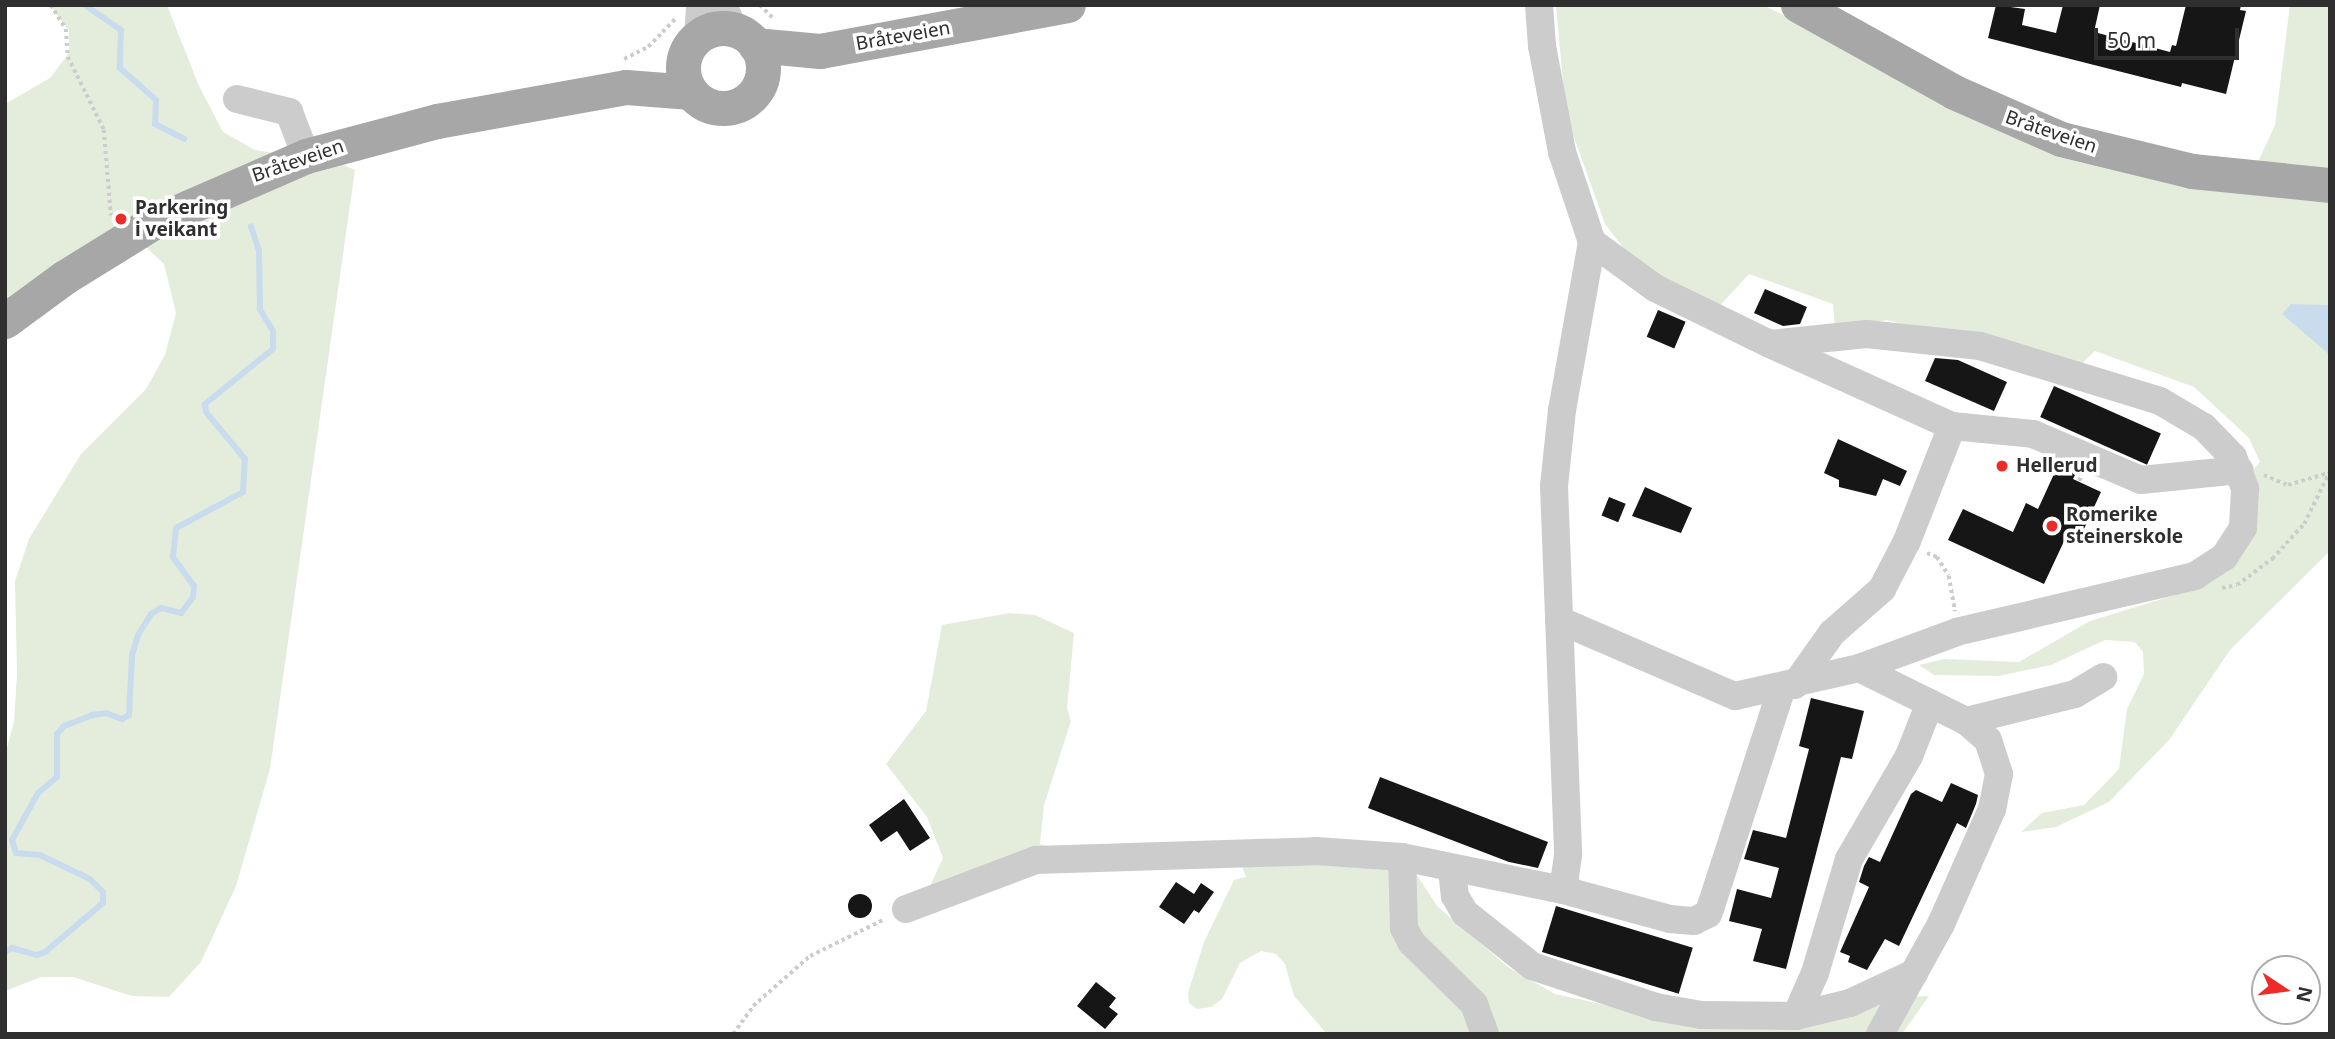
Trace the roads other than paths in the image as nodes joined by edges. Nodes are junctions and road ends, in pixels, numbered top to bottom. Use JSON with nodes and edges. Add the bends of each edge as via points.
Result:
{"nodes":[{"id":1,"x":1068,"y":5,"type":"edge"},
{"id":2,"x":1539,"y":5,"type":"edge"},
{"id":3,"x":1798,"y":5,"type":"edge"},
{"id":4,"x":738,"y":27,"type":"edge"},
{"id":5,"x":694,"y":32,"type":"edge"},
{"id":6,"x":820,"y":51,"type":"junction"},
{"id":7,"x":760,"y":81,"type":"junction"},
{"id":8,"x":626,"y":87,"type":"junction"},
{"id":9,"x":691,"y":92,"type":"junction"},
{"id":10,"x":237,"y":99,"type":"dead end"},
{"id":11,"x":306,"y":156,"type":"junction"},
{"id":12,"x":2330,"y":184,"type":"edge"},
{"id":13,"x":1592,"y":242,"type":"junction"},
{"id":14,"x":5,"y":321,"type":"edge"},
{"id":15,"x":1770,"y":344,"type":"junction"},
{"id":16,"x":1952,"y":426,"type":"junction"},
{"id":17,"x":2236,"y":463,"type":"junction"},
{"id":18,"x":1559,"y":620,"type":"junction"},
{"id":19,"x":1859,"y":668,"type":"junction"},
{"id":20,"x":2103,"y":677,"type":"dead end"},
{"id":21,"x":1788,"y":686,"type":"junction"},
{"id":22,"x":1930,"y":703,"type":"junction"},
{"id":23,"x":1966,"y":721,"type":"junction"},
{"id":24,"x":1402,"y":857,"type":"junction"},
{"id":25,"x":1452,"y":869,"type":"junction"},
{"id":26,"x":1563,"y":890,"type":"junction"},
{"id":27,"x":906,"y":909,"type":"road end"},
{"id":28,"x":1914,"y":973,"type":"junction"},
{"id":29,"x":1796,"y":1016,"type":"junction"},
{"id":30,"x":1485,"y":1034,"type":"edge"},
{"id":31,"x":1880,"y":1034,"type":"edge"}],
"edges":[{"from":1,"to":6,"type":"main road","name":"Bråteveien"},
{"from":2,"to":13,"type":"lane","via":[[1562,152]]},
{"from":3,"to":12,"type":"main road","name":"Bråteveien","via":[[1954,92],[2061,139],[2192,171]]},
{"from":4,"to":5,"type":"main road"},
{"from":4,"to":6,"type":"main road","name":"Bråteveien"},
{"from":4,"to":7,"type":"main road","via":[[762,63]]},
{"from":5,"to":8,"type":"main road","name":"Bråteveien"},
{"from":5,"to":9,"type":"main road","via":[[683,74]]},
{"from":6,"to":7,"type":"main road","name":"Bråteveien"},
{"from":7,"to":9,"type":"main road","via":[[746,100],[735,106],[711,106]]},
{"from":8,"to":9,"type":"main road","name":"Bråteveien"},
{"from":8,"to":11,"type":"main road","name":"Bråteveien","via":[[436,121]]},
{"from":10,"to":11,"type":"lane","via":[[289,112]]},
{"from":11,"to":14,"type":"main road","name":"Bråteveien","via":[[223,189],[124,239]]},
{"from":13,"to":15,"type":"lane","via":[[1655,288]]},
{"from":13,"to":18,"type":"lane","via":[[1562,410],[1554,486],[1553,559]]},
{"from":15,"to":16,"type":"lane"},
{"from":15,"to":17,"type":"lane","via":[[1867,334],[1980,346],[2160,401],[2204,427]]},
{"from":16,"to":17,"type":"lane","via":[[2033,434],[2141,480]]},
{"from":16,"to":21,"type":"lane","via":[[1907,541],[1882,589],[1832,632]]},
{"from":17,"to":19,"type":"lane","via":[[2245,489],[2243,528],[2224,557],[2195,576],[1957,632]]},
{"from":18,"to":21,"type":"lane","via":[[1718,692],[1735,696]]},
{"from":18,"to":26,"type":"lane","via":[[1568,855]]},
{"from":19,"to":21,"type":"lane"},
{"from":19,"to":22,"type":"lane"},
{"from":20,"to":23,"type":"lane","via":[[2075,694]]},
{"from":21,"to":26,"type":"lane","via":[[1708,914],[1694,920],[1670,919]]},
{"from":22,"to":23,"type":"lane"},
{"from":22,"to":29,"type":"lane","via":[[1909,756],[1849,859],[1815,973]]},
{"from":23,"to":28,"type":"lane","via":[[1988,740],[1996,756],[1997,793],[1941,924]]},
{"from":24,"to":25,"type":"lane"},
{"from":24,"to":27,"type":"lane","via":[[1316,851],[1061,857],[1015,864]]},
{"from":24,"to":30,"type":"lane","via":[[1404,928],[1411,942],[1474,1004]]},
{"from":25,"to":26,"type":"lane"},
{"from":25,"to":29,"type":"lane","via":[[1455,896],[1465,913],[1532,966],[1656,1007],[1700,1015]]},
{"from":28,"to":29,"type":"lane","via":[[1850,1003]]},
{"from":28,"to":31,"type":"lane"}]}
